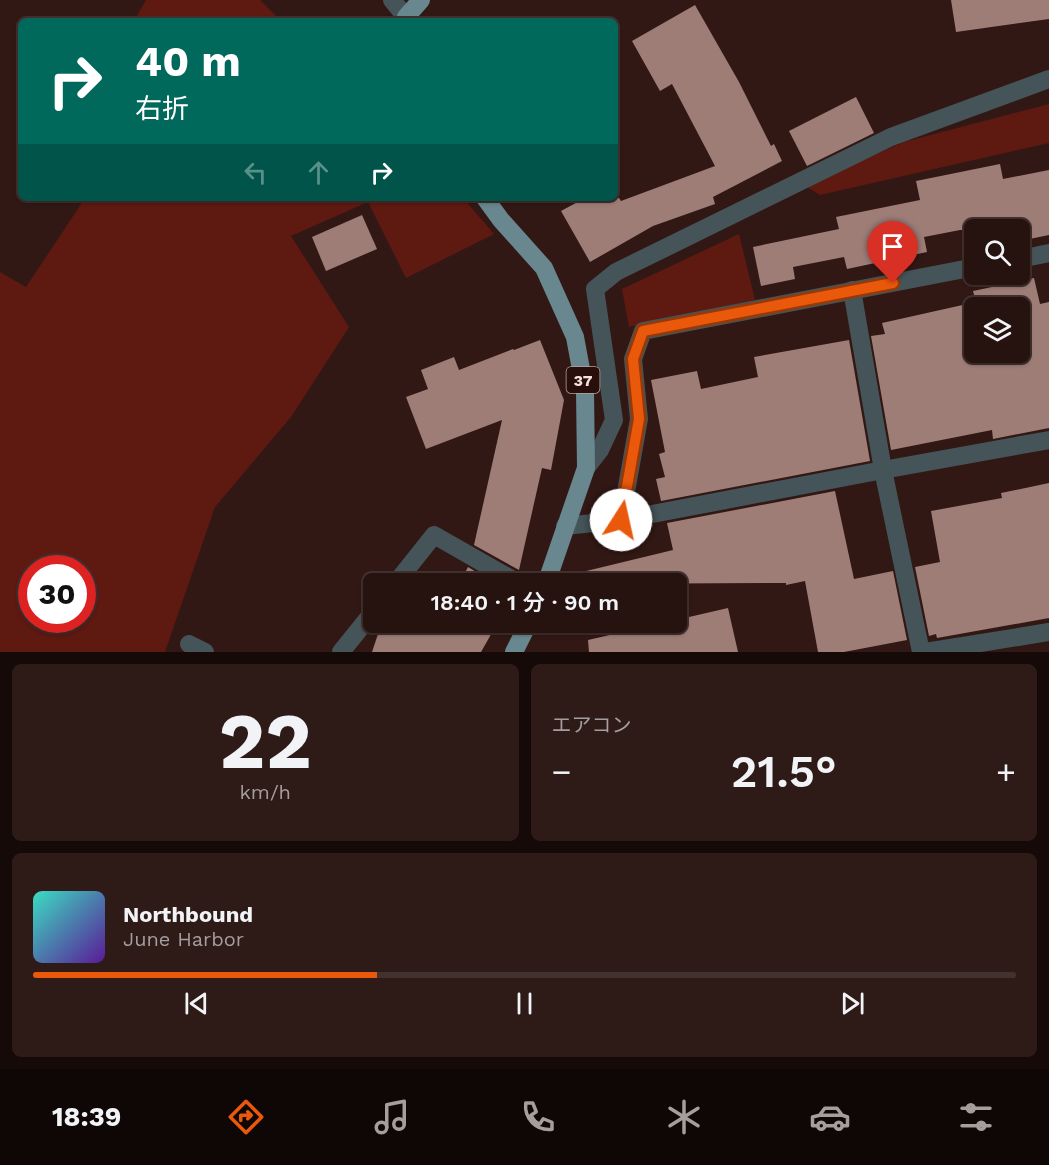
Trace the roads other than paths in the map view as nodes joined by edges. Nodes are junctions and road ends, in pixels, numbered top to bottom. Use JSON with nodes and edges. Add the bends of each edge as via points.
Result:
{"nodes":[{"id":1,"x":392,"y":0,"type":"edge"},
{"id":2,"x":421,"y":0,"type":"edge"},
{"id":3,"x":405,"y":18,"type":"edge"},
{"id":4,"x":407,"y":18,"type":"edge"},
{"id":5,"x":1049,"y":79,"type":"edge"},
{"id":6,"x":486,"y":201,"type":"edge"},
{"id":7,"x":1049,"y":253,"type":"edge"},
{"id":8,"x":1030,"y":257,"type":"edge"},
{"id":9,"x":964,"y":269,"type":"edge"},
{"id":10,"x":852,"y":290,"type":"junction"},
{"id":11,"x":1049,"y":440,"type":"edge"},
{"id":12,"x":586,"y":468,"type":"junction"},
{"id":13,"x":883,"y":470,"type":"junction"},
{"id":14,"x":621,"y":520,"type":"junction"},
{"id":15,"x":565,"y":526,"type":"junction"},
{"id":16,"x":404,"y":573,"type":"edge"},
{"id":17,"x":501,"y":573,"type":"edge"},
{"id":18,"x":550,"y":573,"type":"edge"},
{"id":19,"x":363,"y":625,"type":"edge"},
{"id":20,"x":1049,"y":632,"type":"edge"},
{"id":21,"x":524,"y":633,"type":"edge"},
{"id":22,"x":341,"y":652,"type":"edge"},
{"id":23,"x":514,"y":652,"type":"edge"},
{"id":24,"x":923,"y":652,"type":"edge"}],
"edges":[{"from":1,"to":3,"type":"street"},
{"from":2,"to":4,"type":"main road"},
{"from":5,"to":12,"type":"street","via":[[891,137],[616,272],[595,289],[614,420],[600,450]]},
{"from":6,"to":12,"type":"main road","number":"37","via":[[544,268],[574,337],[585,391]]},
{"from":7,"to":8,"type":"street"},
{"from":9,"to":10,"type":"street"},
{"from":10,"to":13,"type":"street"},
{"from":10,"to":14,"type":"street","via":[[643,331],[633,359],[639,419]]},
{"from":11,"to":13,"type":"street"},
{"from":12,"to":15,"type":"main road","number":"37"},
{"from":13,"to":14,"type":"street"},
{"from":13,"to":24,"type":"street"},
{"from":14,"to":15,"type":"street"},
{"from":15,"to":18,"type":"main road","number":"37"},
{"from":16,"to":17,"type":"street","via":[[434,535]]},
{"from":19,"to":22,"type":"street"},
{"from":20,"to":24,"type":"street"},
{"from":21,"to":23,"type":"main road"}]}
